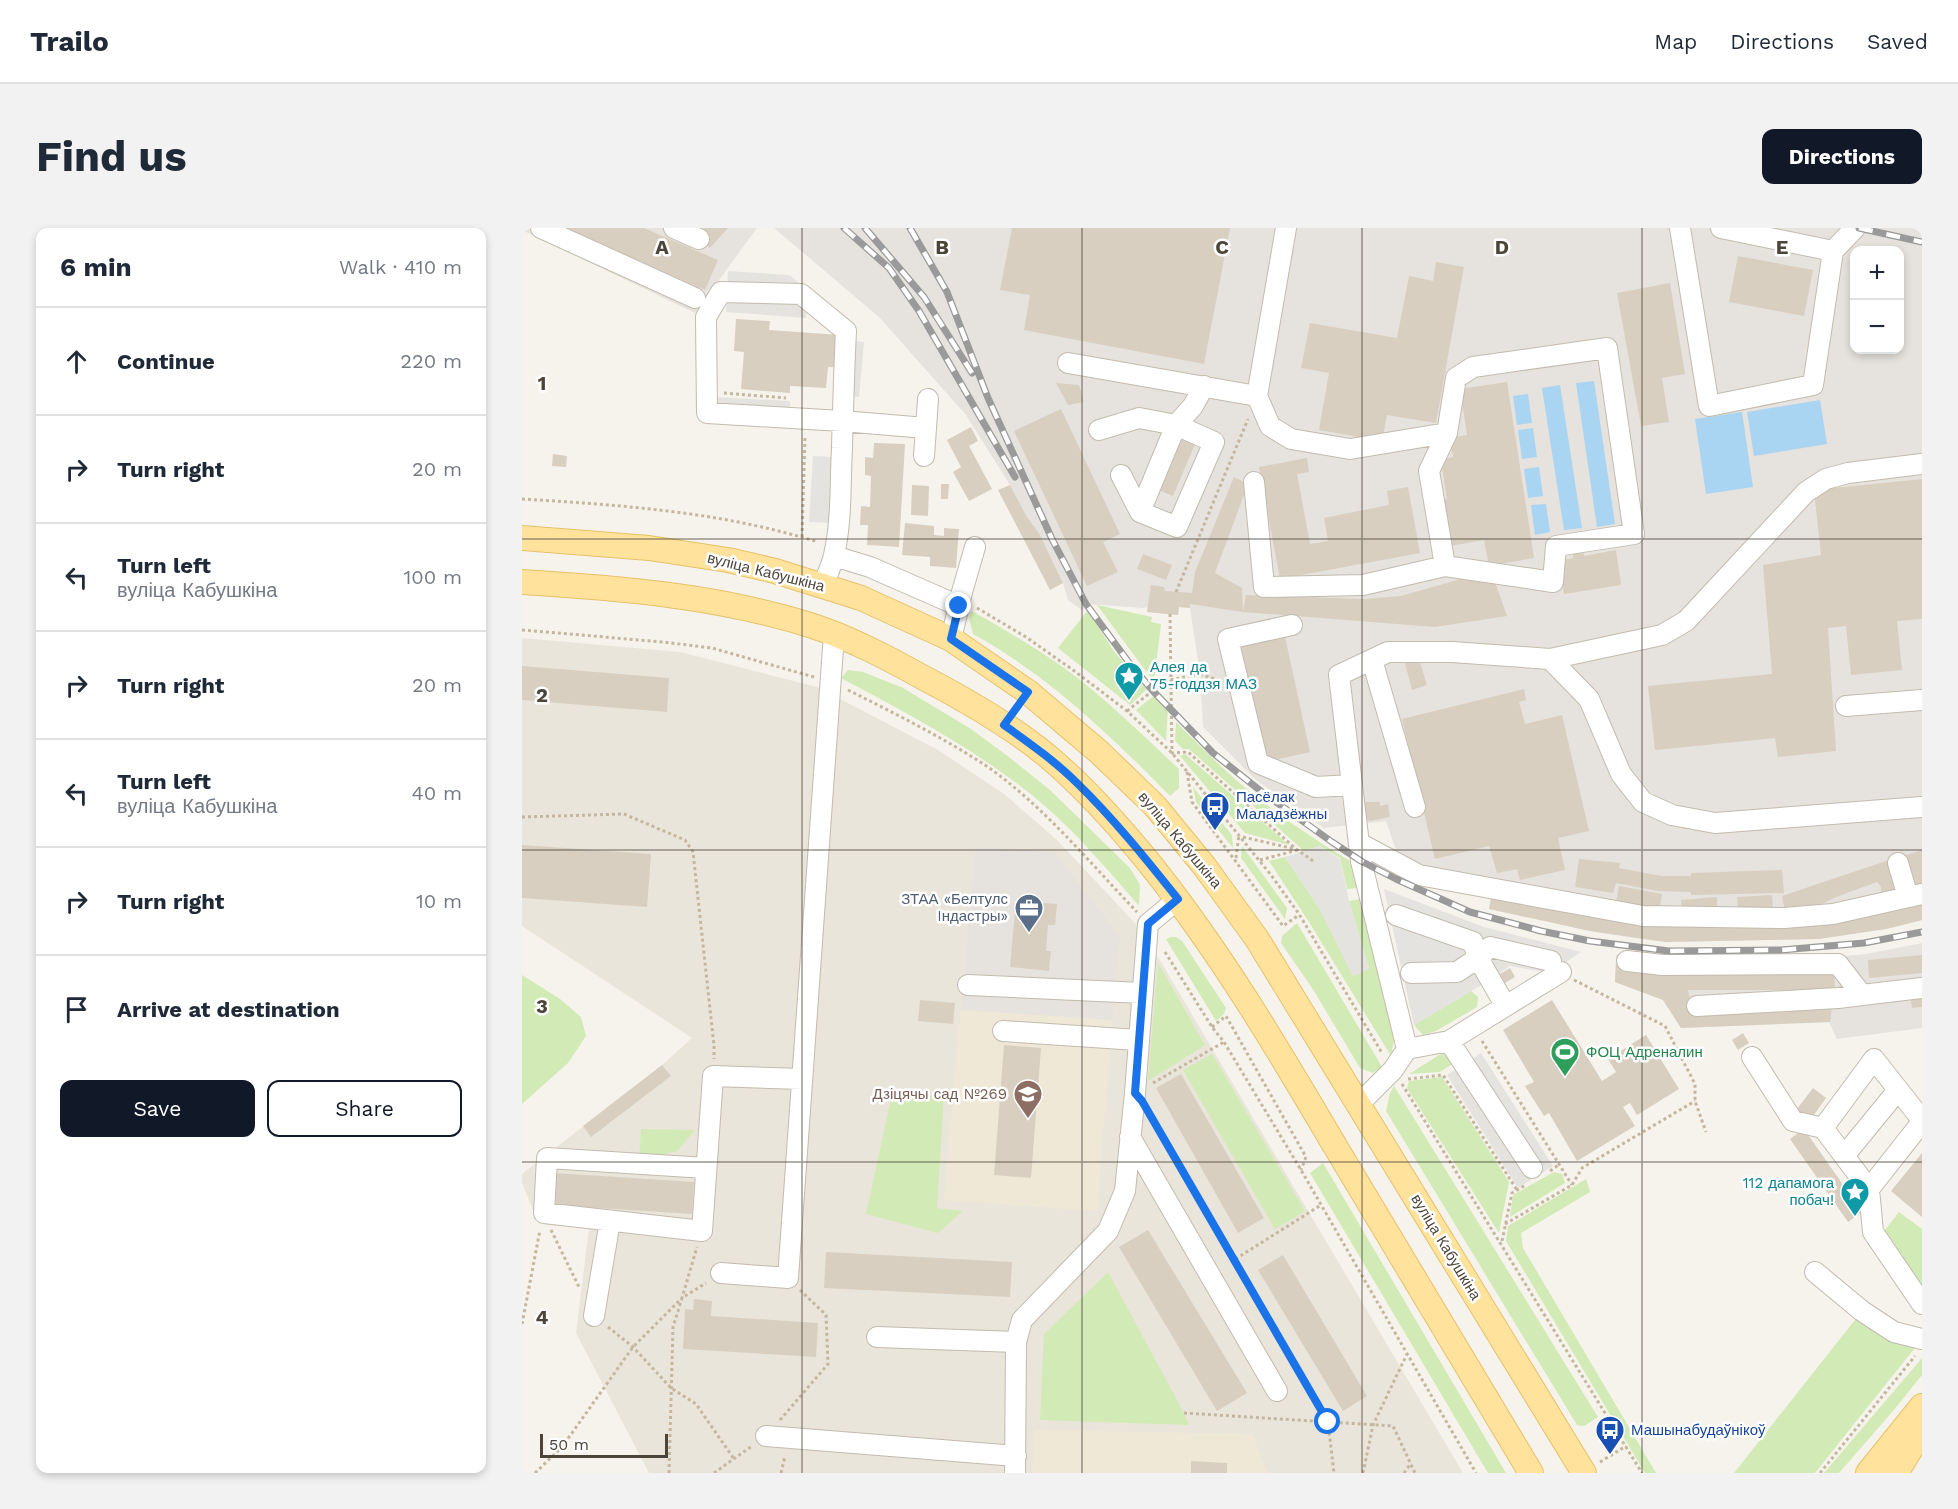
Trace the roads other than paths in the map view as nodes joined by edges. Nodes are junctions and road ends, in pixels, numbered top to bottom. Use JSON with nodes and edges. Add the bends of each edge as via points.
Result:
{"nodes":[{"id":1,"x":541,"y":228,"type":"edge"},
{"id":2,"x":674,"y":228,"type":"edge"},
{"id":3,"x":1286,"y":228,"type":"edge"},
{"id":4,"x":1680,"y":228,"type":"edge"},
{"id":5,"x":1721,"y":228,"type":"edge"},
{"id":6,"x":1856,"y":228,"type":"edge"},
{"id":7,"x":699,"y":239,"type":"dead end"},
{"id":8,"x":1833,"y":251,"type":"junction"},
{"id":9,"x":695,"y":298,"type":"dead end"},
{"id":10,"x":1068,"y":363,"type":"dead end"},
{"id":11,"x":1204,"y":386,"type":"junction"},
{"id":12,"x":1257,"y":396,"type":"junction"},
{"id":13,"x":928,"y":399,"type":"dead end"},
{"id":14,"x":842,"y":421,"type":"junction"},
{"id":15,"x":1176,"y":425,"type":"junction"},
{"id":16,"x":926,"y":428,"type":"junction"},
{"id":17,"x":1100,"y":430,"type":"dead end"},
{"id":18,"x":1448,"y":433,"type":"junction"},
{"id":19,"x":924,"y":456,"type":"dead end"},
{"id":20,"x":1922,"y":464,"type":"edge"},
{"id":21,"x":1121,"y":475,"type":"dead end"},
{"id":22,"x":1254,"y":482,"type":"dead end"},
{"id":23,"x":1140,"y":512,"type":"junction"},
{"id":24,"x":522,"y":538,"type":"edge"},
{"id":25,"x":975,"y":547,"type":"dead end"},
{"id":26,"x":834,"y":556,"type":"junction"},
{"id":27,"x":1445,"y":566,"type":"junction"},
{"id":28,"x":522,"y":582,"type":"edge"},
{"id":29,"x":824,"y":585,"type":"junction"},
{"id":30,"x":959,"y":606,"type":"junction"},
{"id":31,"x":1292,"y":625,"type":"dead end"},
{"id":32,"x":834,"y":634,"type":"junction"},
{"id":33,"x":951,"y":639,"type":"junction"},
{"id":34,"x":1550,"y":659,"type":"junction"},
{"id":35,"x":1372,"y":660,"type":"junction"},
{"id":36,"x":1028,"y":692,"type":"junction"},
{"id":37,"x":1922,"y":700,"type":"edge"},
{"id":38,"x":1846,"y":706,"type":"dead end"},
{"id":39,"x":1004,"y":725,"type":"junction"},
{"id":40,"x":1352,"y":785,"type":"junction"},
{"id":41,"x":1415,"y":807,"type":"dead end"},
{"id":42,"x":1922,"y":807,"type":"edge"},
{"id":43,"x":1359,"y":843,"type":"junction"},
{"id":44,"x":1898,"y":863,"type":"dead end"},
{"id":45,"x":1915,"y":896,"type":"edge"},
{"id":46,"x":1178,"y":899,"type":"junction"},
{"id":47,"x":1396,"y":915,"type":"dead end"},
{"id":48,"x":1478,"y":958,"type":"junction"},
{"id":49,"x":1627,"y":961,"type":"dead end"},
{"id":50,"x":1411,"y":973,"type":"dead end"},
{"id":51,"x":968,"y":985,"type":"dead end"},
{"id":52,"x":1922,"y":988,"type":"edge"},
{"id":53,"x":1142,"y":993,"type":"junction"},
{"id":54,"x":1862,"y":995,"type":"junction"},
{"id":55,"x":1505,"y":1005,"type":"junction"},
{"id":56,"x":1697,"y":1006,"type":"dead end"},
{"id":57,"x":1003,"y":1032,"type":"dead end"},
{"id":58,"x":1138,"y":1040,"type":"junction"},
{"id":59,"x":1449,"y":1041,"type":"junction"},
{"id":60,"x":1407,"y":1049,"type":"junction"},
{"id":61,"x":1752,"y":1057,"type":"dead end"},
{"id":62,"x":802,"y":1079,"type":"junction"},
{"id":63,"x":1898,"y":1090,"type":"junction"},
{"id":64,"x":1359,"y":1104,"type":"junction"},
{"id":65,"x":1922,"y":1121,"type":"edge"},
{"id":66,"x":1823,"y":1128,"type":"junction"},
{"id":67,"x":1130,"y":1137,"type":"junction"},
{"id":68,"x":1844,"y":1155,"type":"junction"},
{"id":69,"x":706,"y":1168,"type":"junction"},
{"id":70,"x":1536,"y":1174,"type":"road end"},
{"id":71,"x":1869,"y":1189,"type":"junction"},
{"id":72,"x":610,"y":1221,"type":"junction"},
{"id":73,"x":1815,"y":1272,"type":"dead end"},
{"id":74,"x":721,"y":1273,"type":"road end"},
{"id":75,"x":1922,"y":1304,"type":"edge"},
{"id":76,"x":594,"y":1316,"type":"road end"},
{"id":77,"x":877,"y":1337,"type":"dead end"},
{"id":78,"x":1922,"y":1339,"type":"edge"},
{"id":79,"x":1016,"y":1342,"type":"junction"},
{"id":80,"x":1277,"y":1391,"type":"dead end"},
{"id":81,"x":1922,"y":1406,"type":"edge"},
{"id":82,"x":1922,"y":1431,"type":"edge"},
{"id":83,"x":766,"y":1436,"type":"road end"},
{"id":84,"x":1922,"y":1460,"type":"edge"},
{"id":85,"x":1015,"y":1464,"type":"edge"},
{"id":86,"x":1531,"y":1473,"type":"edge"},
{"id":87,"x":1584,"y":1473,"type":"edge"},
{"id":88,"x":1868,"y":1473,"type":"edge"},
{"id":89,"x":1896,"y":1473,"type":"edge"},
{"id":90,"x":1911,"y":1473,"type":"edge"}],
"edges":[{"from":1,"to":9,"type":"lane"},
{"from":2,"to":7,"type":"lane"},
{"from":3,"to":12,"type":"lane"},
{"from":4,"to":8,"type":"lane","via":[[1709,406],[1813,385]]},
{"from":5,"to":8,"type":"lane"},
{"from":6,"to":8,"type":"lane"},
{"from":10,"to":11,"type":"lane"},
{"from":11,"to":12,"type":"lane"},
{"from":11,"to":15,"type":"lane"},
{"from":12,"to":18,"type":"lane","via":[[1270,426],[1291,439],[1350,449]]},
{"from":13,"to":16,"type":"lane"},
{"from":14,"to":14,"type":"lane","via":[[707,413],[706,317],[721,292],[801,294],[846,332]]},
{"from":14,"to":16,"type":"lane"},
{"from":14,"to":26,"type":"lane","via":[[840,518]]},
{"from":15,"to":17,"type":"lane","via":[[1139,418]]},
{"from":15,"to":23,"type":"lane"},
{"from":15,"to":23,"type":"lane","via":[[1214,442],[1177,527]]},
{"from":16,"to":19,"type":"lane"},
{"from":18,"to":27,"type":"lane","via":[[1429,471]]},
{"from":18,"to":27,"type":"lane","via":[[1456,378],[1473,367],[1607,348],[1634,534],[1556,546],[1553,582]]},
{"from":20,"to":34,"type":"lane","via":[[1848,472],[1826,479],[1806,492],[1686,621],[1662,635]]},
{"from":21,"to":23,"type":"lane"},
{"from":22,"to":27,"type":"lane","via":[[1264,586],[1363,585]]},
{"from":24,"to":29,"type":"main road","name":"вуліца Кабушкіна","via":[[649,548],[728,560]]},
{"from":25,"to":30,"type":"lane"},
{"from":26,"to":29,"type":"lane"},
{"from":26,"to":30,"type":"lane","via":[[870,567]]},
{"from":28,"to":32,"type":"main road","via":[[698,599],[784,618]]},
{"from":29,"to":33,"type":"main road","name":"вуліца Кабушкіна"},
{"from":30,"to":33,"type":"lane"},
{"from":31,"to":40,"type":"lane","via":[[1228,639],[1258,763],[1316,787]]},
{"from":32,"to":39,"type":"main road","via":[[969,702]]},
{"from":32,"to":62,"type":"lane"},
{"from":33,"to":36,"type":"main road","name":"вуліца Кабушкіна"},
{"from":34,"to":35,"type":"lane","via":[[1388,652]]},
{"from":34,"to":42,"type":"lane","via":[[1589,699],[1621,774],[1642,802],[1672,815],[1715,823]]},
{"from":35,"to":40,"type":"lane","via":[[1340,675]]},
{"from":35,"to":41,"type":"lane"},
{"from":36,"to":39,"type":"main road"},
{"from":36,"to":64,"type":"main road","name":"вуліца Кабушкіна","via":[[1155,806],[1205,867],[1257,939]]},
{"from":37,"to":38,"type":"lane"},
{"from":39,"to":46,"type":"main road","via":[[1076,781]]},
{"from":40,"to":43,"type":"lane"},
{"from":43,"to":45,"type":"lane","via":[[1419,875],[1643,916],[1833,914]]},
{"from":43,"to":60,"type":"lane"},
{"from":44,"to":45,"type":"lane"},
{"from":46,"to":53,"type":"lane","via":[[1148,924]]},
{"from":46,"to":86,"type":"main road","via":[[1249,1003]]},
{"from":47,"to":48,"type":"lane","via":[[1473,942]]},
{"from":48,"to":50,"type":"lane","via":[[1457,972]]},
{"from":48,"to":55,"type":"lane"},
{"from":48,"to":55,"type":"lane","via":[[1490,947],[1556,967]]},
{"from":49,"to":54,"type":"lane","via":[[1838,964]]},
{"from":51,"to":53,"type":"lane"},
{"from":52,"to":54,"type":"lane"},
{"from":53,"to":58,"type":"lane"},
{"from":54,"to":56,"type":"lane"},
{"from":55,"to":59,"type":"lane"},
{"from":57,"to":58,"type":"lane"},
{"from":58,"to":67,"type":"lane"},
{"from":59,"to":60,"type":"lane"},
{"from":59,"to":70,"type":"lane"},
{"from":60,"to":64,"type":"lane","via":[[1393,1070]]},
{"from":61,"to":66,"type":"lane","via":[[1793,1122]]},
{"from":62,"to":69,"type":"lane","via":[[713,1076]]},
{"from":62,"to":74,"type":"lane","via":[[788,1278]]},
{"from":63,"to":65,"type":"lane"},
{"from":63,"to":66,"type":"lane","via":[[1874,1059]]},
{"from":63,"to":68,"type":"lane"},
{"from":64,"to":87,"type":"main road","name":"вуліца Кабушкіна"},
{"from":65,"to":71,"type":"lane"},
{"from":66,"to":68,"type":"lane"},
{"from":67,"to":79,"type":"lane","via":[[1125,1191],[1107,1231],[1022,1320]]},
{"from":67,"to":80,"type":"lane"},
{"from":68,"to":71,"type":"lane"},
{"from":69,"to":72,"type":"lane","via":[[702,1231]]},
{"from":69,"to":72,"type":"lane","via":[[547,1158],[544,1213]]},
{"from":71,"to":75,"type":"lane","via":[[1873,1232]]},
{"from":72,"to":76,"type":"lane"},
{"from":73,"to":78,"type":"lane","via":[[1886,1327]]},
{"from":77,"to":79,"type":"lane"},
{"from":79,"to":85,"type":"lane"},
{"from":81,"to":88,"type":"main road"},
{"from":82,"to":89,"type":"main road"},
{"from":83,"to":85,"type":"lane"},
{"from":84,"to":90,"type":"main road"}]}
